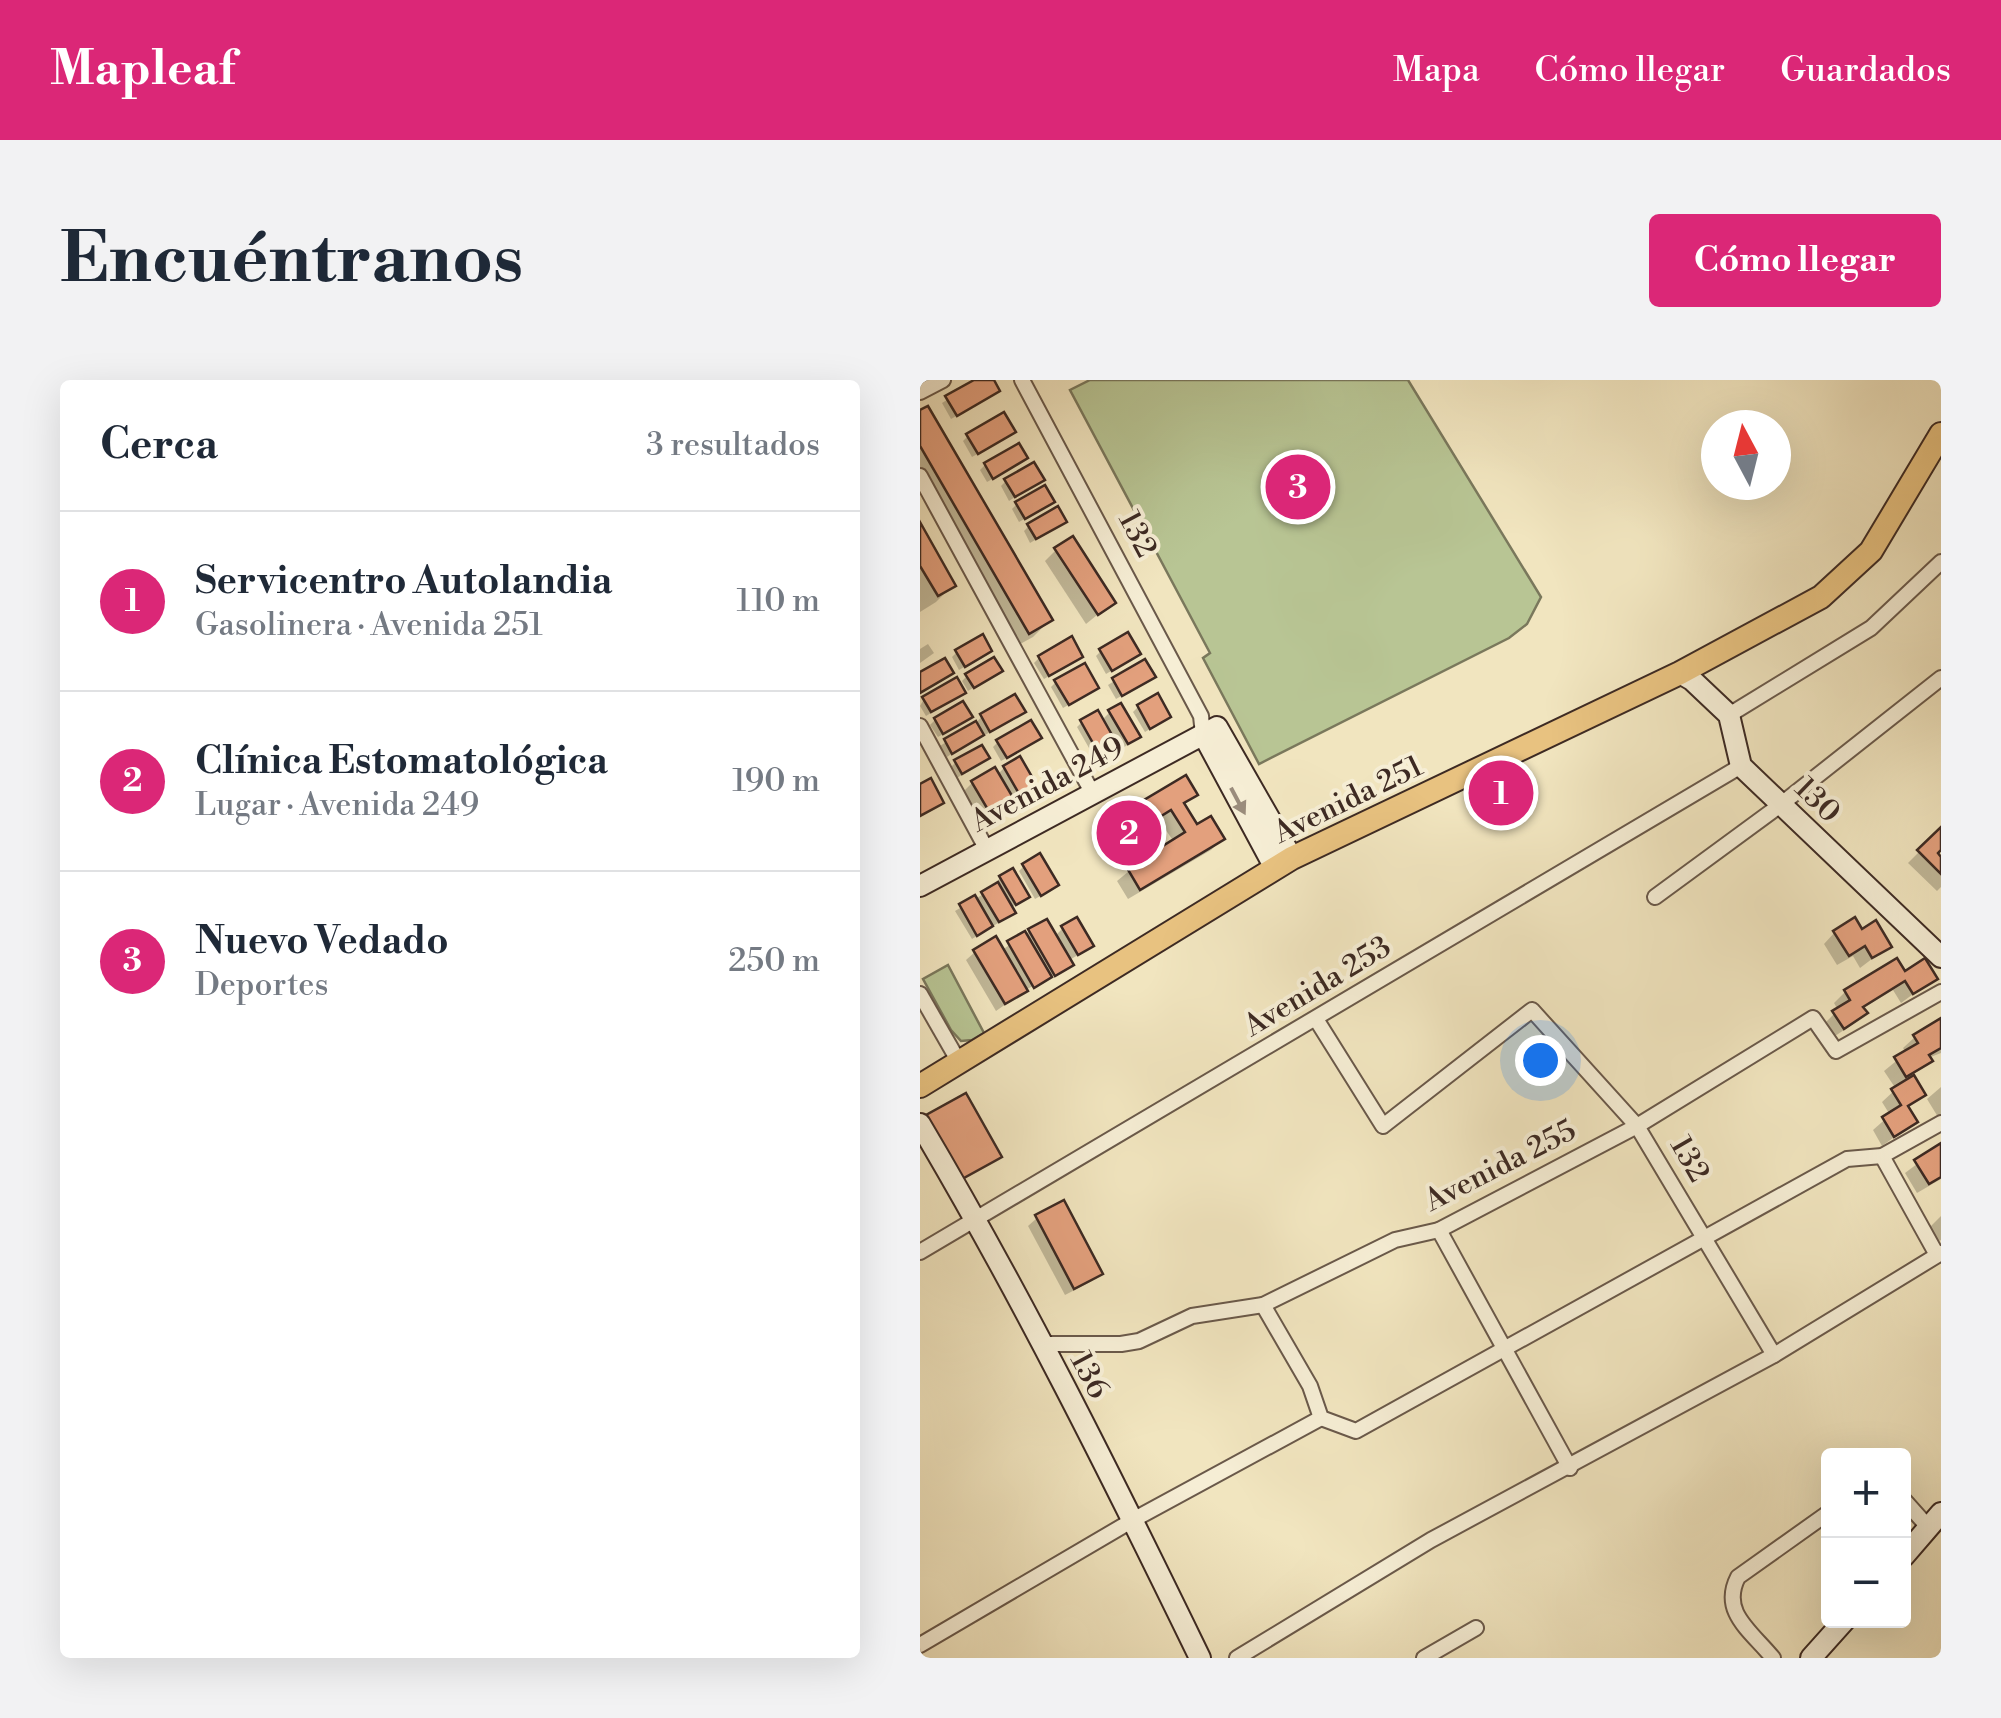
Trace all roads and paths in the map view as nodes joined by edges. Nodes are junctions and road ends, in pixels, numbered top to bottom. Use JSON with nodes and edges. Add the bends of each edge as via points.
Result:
{"nodes":[{"id":1,"x":943,"y":380,"type":"edge"},
{"id":2,"x":1022,"y":380,"type":"edge"},
{"id":3,"x":920,"y":392,"type":"edge"},
{"id":4,"x":1941,"y":434,"type":"edge"},
{"id":5,"x":920,"y":476,"type":"edge"},
{"id":6,"x":1941,"y":562,"type":"edge"},
{"id":7,"x":1680,"y":673,"type":"junction"},
{"id":8,"x":1941,"y":678,"type":"edge"},
{"id":9,"x":1729,"y":715,"type":"junction"},
{"id":10,"x":920,"y":726,"type":"edge"},
{"id":11,"x":1207,"y":726,"type":"junction"},
{"id":12,"x":1741,"y":766,"type":"junction"},
{"id":13,"x":1093,"y":794,"type":"junction"},
{"id":14,"x":1779,"y":806,"type":"junction"},
{"id":15,"x":987,"y":850,"type":"junction"},
{"id":16,"x":1283,"y":863,"type":"junction"},
{"id":17,"x":920,"y":886,"type":"edge"},
{"id":18,"x":1655,"y":897,"type":"dead end"},
{"id":19,"x":1941,"y":957,"type":"edge"},
{"id":20,"x":1941,"y":992,"type":"edge"},
{"id":21,"x":920,"y":994,"type":"edge"},
{"id":22,"x":1316,"y":1018,"type":"junction"},
{"id":23,"x":959,"y":1062,"type":"junction"},
{"id":24,"x":920,"y":1086,"type":"edge"},
{"id":25,"x":1941,"y":1123,"type":"edge"},
{"id":26,"x":920,"y":1124,"type":"edge"},
{"id":27,"x":1636,"y":1126,"type":"junction"},
{"id":28,"x":1882,"y":1156,"type":"junction"},
{"id":29,"x":976,"y":1218,"type":"junction"},
{"id":30,"x":1439,"y":1230,"type":"junction"},
{"id":31,"x":1702,"y":1240,"type":"junction"},
{"id":32,"x":920,"y":1252,"type":"edge"},
{"id":33,"x":1939,"y":1254,"type":"edge"},
{"id":34,"x":1262,"y":1306,"type":"junction"},
{"id":35,"x":1040,"y":1344,"type":"junction"},
{"id":36,"x":1505,"y":1351,"type":"junction"},
{"id":37,"x":1774,"y":1355,"type":"junction"},
{"id":38,"x":1321,"y":1418,"type":"junction"},
{"id":39,"x":1570,"y":1468,"type":"junction"},
{"id":40,"x":1911,"y":1505,"type":"edge"},
{"id":41,"x":1821,"y":1518,"type":"edge"},
{"id":42,"x":1133,"y":1520,"type":"junction"},
{"id":43,"x":1935,"y":1520,"type":"edge"},
{"id":44,"x":1911,"y":1548,"type":"edge"},
{"id":45,"x":1476,"y":1628,"type":"dead end"},
{"id":46,"x":1837,"y":1628,"type":"edge"},
{"id":47,"x":920,"y":1644,"type":"edge"},
{"id":48,"x":1200,"y":1658,"type":"edge"},
{"id":49,"x":1237,"y":1658,"type":"edge"},
{"id":50,"x":1424,"y":1658,"type":"edge"},
{"id":51,"x":1772,"y":1658,"type":"edge"},
{"id":52,"x":1811,"y":1658,"type":"edge"}],
"edges":[{"from":1,"to":3,"type":"street"},
{"from":2,"to":11,"type":"street","name":"132"},
{"from":4,"to":7,"type":"main road","name":"Avenida 251","via":[[1871,552],[1821,597]]},
{"from":5,"to":13,"type":"street"},
{"from":6,"to":9,"type":"street","via":[[1871,628]]},
{"from":7,"to":9,"type":"street"},
{"from":7,"to":16,"type":"main road","name":"Avenida 251"},
{"from":8,"to":14,"type":"street"},
{"from":9,"to":12,"type":"street"},
{"from":10,"to":15,"type":"street"},
{"from":11,"to":13,"type":"street","name":"Avenida 249"},
{"from":11,"to":16,"type":"street","name":"132"},
{"from":12,"to":14,"type":"street","name":"130"},
{"from":12,"to":22,"type":"street","name":"Avenida 253"},
{"from":13,"to":15,"type":"street","name":"Avenida 249"},
{"from":14,"to":18,"type":"street"},
{"from":14,"to":19,"type":"street","name":"130"},
{"from":15,"to":17,"type":"street","name":"Avenida 249"},
{"from":16,"to":23,"type":"main road","name":"Avenida 251"},
{"from":20,"to":27,"type":"street","name":"Avenida 255","via":[[1836,1050],[1812,1018]]},
{"from":21,"to":23,"type":"street"},
{"from":22,"to":27,"type":"street","name":"132","via":[[1383,1126],[1532,1010]]},
{"from":22,"to":29,"type":"street","name":"Avenida 253"},
{"from":23,"to":24,"type":"main road","name":"Avenida 251"},
{"from":25,"to":28,"type":"street"},
{"from":26,"to":29,"type":"street","name":"136"},
{"from":27,"to":30,"type":"street","name":"Avenida 255"},
{"from":27,"to":31,"type":"street","name":"132"},
{"from":28,"to":31,"type":"street","via":[[1848,1158]]},
{"from":28,"to":33,"type":"street"},
{"from":29,"to":32,"type":"street","name":"Avenida 253"},
{"from":29,"to":35,"type":"street","name":"136"},
{"from":30,"to":34,"type":"street","name":"Avenida 255","via":[[1394,1240]]},
{"from":30,"to":36,"type":"street"},
{"from":31,"to":36,"type":"street"},
{"from":31,"to":37,"type":"street","name":"132"},
{"from":33,"to":37,"type":"street"},
{"from":34,"to":35,"type":"street","name":"Avenida 255","via":[[1192,1316],[1121,1344]]},
{"from":34,"to":38,"type":"street","via":[[1310,1386]]},
{"from":35,"to":42,"type":"street","name":"136"},
{"from":36,"to":38,"type":"street","via":[[1356,1432]]},
{"from":36,"to":39,"type":"street"},
{"from":37,"to":39,"type":"street"},
{"from":38,"to":42,"type":"street"},
{"from":39,"to":49,"type":"street","via":[[1432,1540]]},
{"from":40,"to":43,"type":"street"},
{"from":41,"to":51,"type":"street","via":[[1738,1577],[1730,1592],[1730,1606]]},
{"from":42,"to":47,"type":"street"},
{"from":42,"to":48,"type":"street","name":"136"},
{"from":43,"to":44,"type":"street"},
{"from":45,"to":50,"type":"street"},
{"from":46,"to":52,"type":"street"}]}
